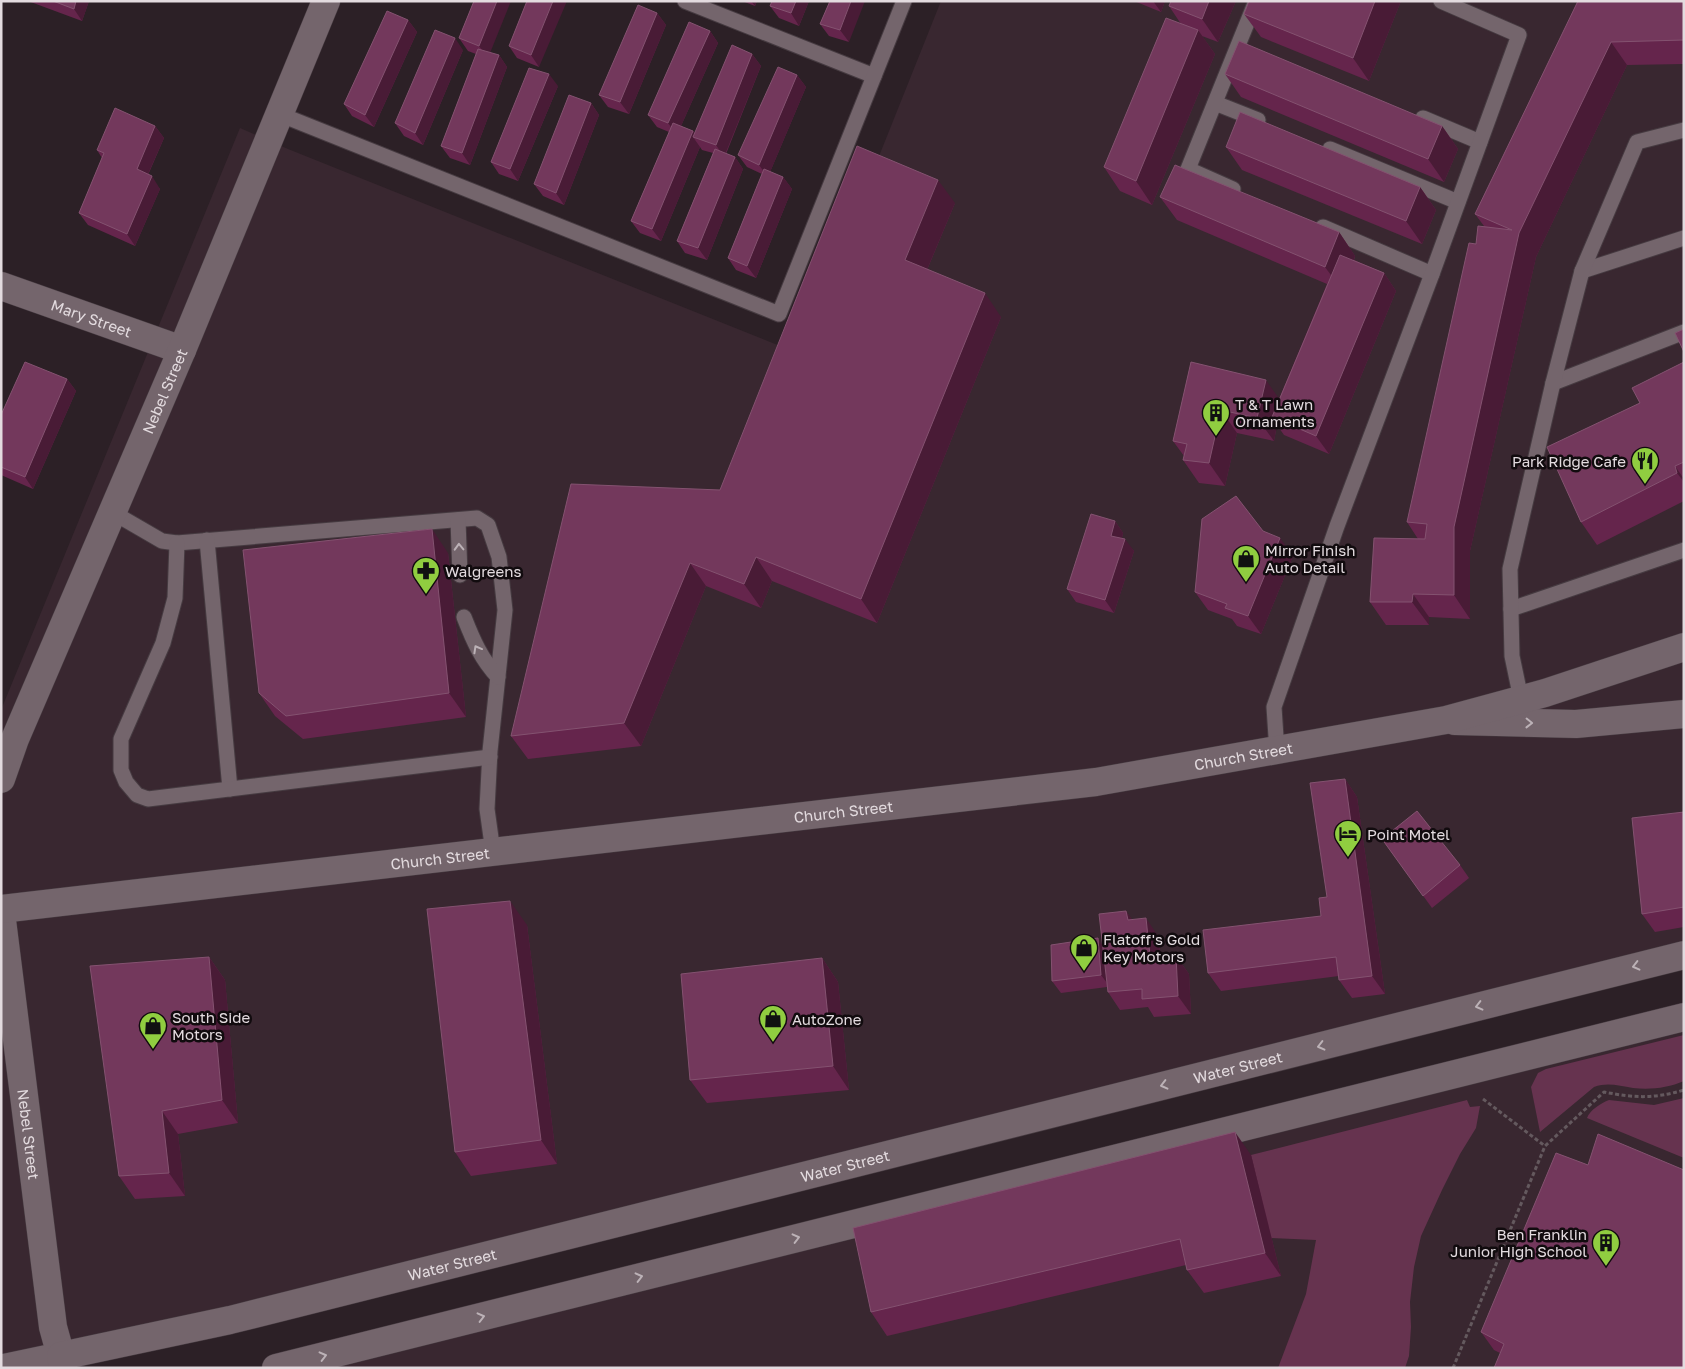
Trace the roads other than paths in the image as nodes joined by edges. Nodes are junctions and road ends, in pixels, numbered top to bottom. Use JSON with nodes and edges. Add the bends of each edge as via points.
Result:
{"nodes":[{"id":1,"x":326,"y":1,"type":"edge"},
{"id":2,"x":685,"y":1,"type":"edge"},
{"id":3,"x":904,"y":1,"type":"edge"},
{"id":4,"x":1256,"y":1,"type":"edge"},
{"id":5,"x":1441,"y":1,"type":"edge"},
{"id":6,"x":874,"y":76,"type":"junction"},
{"id":7,"x":1215,"y":103,"type":"junction"},
{"id":8,"x":1409,"y":112,"type":"edge"},
{"id":9,"x":280,"y":114,"type":"junction"},
{"id":10,"x":1269,"y":125,"type":"edge"},
{"id":11,"x":1684,"y":130,"type":"edge"},
{"id":12,"x":1480,"y":142,"type":"junction"},
{"id":13,"x":1314,"y":143,"type":"edge"},
{"id":14,"x":1242,"y":193,"type":"edge"},
{"id":15,"x":1458,"y":202,"type":"junction"},
{"id":16,"x":1305,"y":220,"type":"edge"},
{"id":17,"x":1684,"y":238,"type":"edge"},
{"id":18,"x":1582,"y":271,"type":"junction"},
{"id":19,"x":1432,"y":274,"type":"junction"},
{"id":20,"x":1,"y":286,"type":"edge"},
{"id":21,"x":1684,"y":332,"type":"edge"},
{"id":22,"x":182,"y":350,"type":"junction"},
{"id":23,"x":1553,"y":383,"type":"junction"},
{"id":24,"x":112,"y":512,"type":"junction"},
{"id":25,"x":458,"y":520,"type":"junction"},
{"id":26,"x":207,"y":540,"type":"junction"},
{"id":27,"x":177,"y":543,"type":"junction"},
{"id":28,"x":1684,"y":550,"type":"edge"},
{"id":29,"x":460,"y":575,"type":"dead end"},
{"id":30,"x":1511,"y":609,"type":"junction"},
{"id":31,"x":464,"y":617,"type":"dead end"},
{"id":32,"x":1684,"y":647,"type":"edge"},
{"id":33,"x":498,"y":677,"type":"junction"},
{"id":34,"x":1521,"y":700,"type":"junction"},
{"id":35,"x":1684,"y":714,"type":"edge"},
{"id":36,"x":1446,"y":720,"type":"junction"},
{"id":37,"x":1277,"y":752,"type":"junction"},
{"id":38,"x":490,"y":757,"type":"junction"},
{"id":39,"x":1,"y":779,"type":"edge"},
{"id":40,"x":230,"y":789,"type":"junction"},
{"id":41,"x":493,"y":852,"type":"junction"},
{"id":42,"x":1,"y":910,"type":"edge"},
{"id":43,"x":1684,"y":954,"type":"edge"},
{"id":44,"x":1684,"y":1016,"type":"edge"},
{"id":45,"x":62,"y":1362,"type":"edge"},
{"id":46,"x":4,"y":1368,"type":"edge"},
{"id":47,"x":276,"y":1368,"type":"edge"}],
"edges":[{"from":1,"to":9,"type":"main road","name":"Nebel Street"},
{"from":2,"to":6,"type":"lane"},
{"from":3,"to":6,"type":"lane"},
{"from":4,"to":7,"type":"lane","via":[[1244,44]]},
{"from":5,"to":12,"type":"lane","via":[[1519,35]]},
{"from":6,"to":9,"type":"lane","via":[[779,314]]},
{"from":7,"to":10,"type":"lane"},
{"from":7,"to":14,"type":"lane","via":[[1188,170]]},
{"from":8,"to":12,"type":"lane"},
{"from":9,"to":22,"type":"main road","name":"Nebel Street"},
{"from":11,"to":18,"type":"lane","via":[[1637,142]]},
{"from":12,"to":15,"type":"lane"},
{"from":13,"to":15,"type":"lane"},
{"from":15,"to":19,"type":"lane"},
{"from":16,"to":19,"type":"lane"},
{"from":17,"to":18,"type":"lane"},
{"from":18,"to":23,"type":"lane"},
{"from":19,"to":37,"type":"lane","via":[[1337,526],[1274,707]]},
{"from":20,"to":22,"type":"main road","name":"Mary Street"},
{"from":21,"to":23,"type":"lane"},
{"from":22,"to":24,"type":"main road","name":"Nebel Street"},
{"from":23,"to":30,"type":"lane","via":[[1510,569]]},
{"from":24,"to":27,"type":"lane","via":[[162,542]]},
{"from":24,"to":39,"type":"main road","name":"Nebel Street"},
{"from":25,"to":26,"type":"lane"},
{"from":29,"to":25,"type":"lane","one_way":true},
{"from":25,"to":33,"type":"lane","via":[[478,518],[488,525],[499,557],[505,610]]},
{"from":26,"to":27,"type":"lane"},
{"from":26,"to":40,"type":"lane"},
{"from":27,"to":40,"type":"lane","via":[[175,598],[163,643],[121,739],[122,770],[126,782],[137,795],[148,799]]},
{"from":28,"to":30,"type":"lane"},
{"from":30,"to":34,"type":"lane","via":[[1512,656]]},
{"from":33,"to":31,"type":"lane","one_way":true,"via":[[487,666],[475,645]]},
{"from":32,"to":34,"type":"main road"},
{"from":33,"to":38,"type":"lane"},
{"from":34,"to":36,"type":"main road"},
{"from":36,"to":35,"type":"main road","name":"Church Street","one_way":true,"via":[[1576,724]]},
{"from":36,"to":37,"type":"main road","name":"Church Street"},
{"from":37,"to":41,"type":"main road","name":"Church Street","via":[[1096,782]]},
{"from":38,"to":40,"type":"lane"},
{"from":38,"to":41,"type":"lane","via":[[487,809]]},
{"from":41,"to":42,"type":"main road","name":"Church Street"},
{"from":42,"to":45,"type":"main road","name":"Nebel Street","via":[[53,1327]]},
{"from":43,"to":45,"type":"main road","name":"Water Street","one_way":true},
{"from":47,"to":44,"type":"main road","one_way":true},
{"from":45,"to":46,"type":"main road","name":"Water Street"}]}
